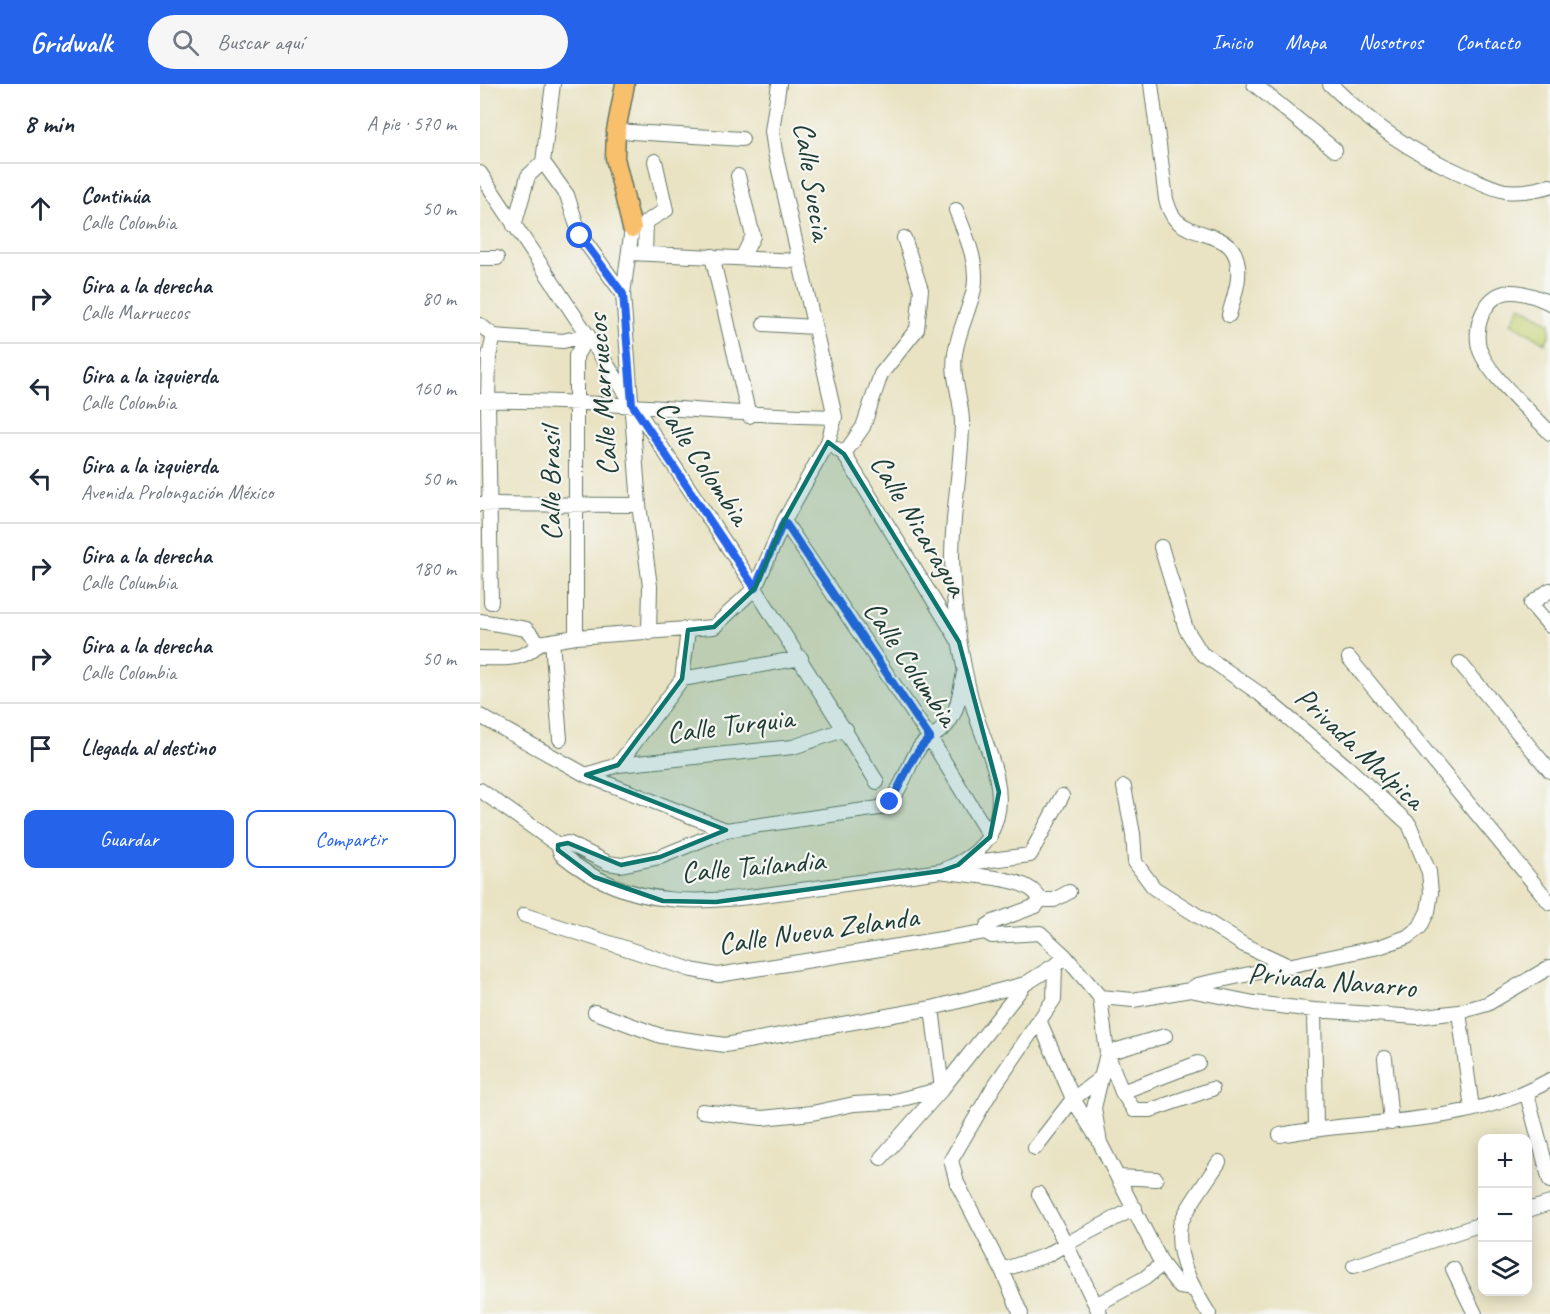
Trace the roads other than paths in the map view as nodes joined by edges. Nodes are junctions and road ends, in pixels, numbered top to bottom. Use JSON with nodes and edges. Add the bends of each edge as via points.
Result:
{"nodes":[{"id":1,"x":553,"y":84,"type":"edge"},
{"id":2,"x":625,"y":84,"type":"edge"},
{"id":3,"x":779,"y":84,"type":"edge"},
{"id":4,"x":1151,"y":84,"type":"edge"},
{"id":5,"x":1254,"y":84,"type":"edge"},
{"id":6,"x":1330,"y":84,"type":"edge"},
{"id":7,"x":616,"y":131,"type":"junction"},
{"id":8,"x":742,"y":139,"type":"dead end"},
{"id":9,"x":1335,"y":150,"type":"dead end"},
{"id":10,"x":655,"y":161,"type":"dead end"},
{"id":11,"x":543,"y":162,"type":"junction"},
{"id":12,"x":480,"y":173,"type":"edge"},
{"id":13,"x":738,"y":177,"type":"dead end"},
{"id":14,"x":1550,"y":186,"type":"edge"},
{"id":15,"x":956,"y":210,"type":"dead end"},
{"id":16,"x":514,"y":226,"type":"junction"},
{"id":17,"x":632,"y":228,"type":"joint"},
{"id":18,"x":904,"y":238,"type":"dead end"},
{"id":19,"x":630,"y":253,"type":"junction"},
{"id":20,"x":645,"y":254,"type":"junction"},
{"id":21,"x":712,"y":256,"type":"junction"},
{"id":22,"x":480,"y":258,"type":"edge"},
{"id":23,"x":496,"y":258,"type":"dead end"},
{"id":24,"x":742,"y":258,"type":"junction"},
{"id":25,"x":798,"y":261,"type":"junction"},
{"id":26,"x":623,"y":294,"type":"junction"},
{"id":27,"x":1550,"y":303,"type":"edge"},
{"id":28,"x":1229,"y":315,"type":"dead end"},
{"id":29,"x":764,"y":324,"type":"dead end"},
{"id":30,"x":480,"y":326,"type":"edge"},
{"id":31,"x":814,"y":327,"type":"junction"},
{"id":32,"x":588,"y":335,"type":"junction"},
{"id":33,"x":495,"y":336,"type":"junction"},
{"id":34,"x":484,"y":401,"type":"edge"},
{"id":35,"x":578,"y":402,"type":"junction"},
{"id":36,"x":632,"y":404,"type":"junction"},
{"id":37,"x":749,"y":416,"type":"junction"},
{"id":38,"x":835,"y":417,"type":"junction"},
{"id":39,"x":1550,"y":433,"type":"edge"},
{"id":40,"x":828,"y":442,"type":"junction"},
{"id":41,"x":844,"y":454,"type":"junction"},
{"id":42,"x":484,"y":504,"type":"edge"},
{"id":43,"x":576,"y":505,"type":"junction"},
{"id":44,"x":639,"y":505,"type":"junction"},
{"id":45,"x":784,"y":521,"type":"junction"},
{"id":46,"x":1161,"y":547,"type":"dead end"},
{"id":47,"x":755,"y":588,"type":"junction"},
{"id":48,"x":1550,"y":590,"type":"edge"},
{"id":49,"x":491,"y":602,"type":"dead end"},
{"id":50,"x":480,"y":621,"type":"edge"},
{"id":51,"x":1550,"y":626,"type":"edge"},
{"id":52,"x":688,"y":630,"type":"junction"},
{"id":53,"x":649,"y":633,"type":"junction"},
{"id":54,"x":576,"y":637,"type":"junction"},
{"id":55,"x":546,"y":642,"type":"junction"},
{"id":56,"x":959,"y":642,"type":"junction"},
{"id":57,"x":480,"y":658,"type":"edge"},
{"id":58,"x":801,"y":658,"type":"junction"},
{"id":59,"x":1349,"y":658,"type":"dead end"},
{"id":60,"x":1460,"y":663,"type":"dead end"},
{"id":61,"x":964,"y":669,"type":"junction"},
{"id":62,"x":682,"y":679,"type":"junction"},
{"id":63,"x":480,"y":716,"type":"edge"},
{"id":64,"x":846,"y":729,"type":"junction"},
{"id":65,"x":930,"y":738,"type":"junction"},
{"id":66,"x":560,"y":739,"type":"dead end"},
{"id":67,"x":618,"y":765,"type":"junction"},
{"id":68,"x":1550,"y":771,"type":"edge"},
{"id":69,"x":586,"y":776,"type":"junction"},
{"id":70,"x":877,"y":782,"type":"dead end"},
{"id":71,"x":1124,"y":787,"type":"dead end"},
{"id":72,"x":480,"y":790,"type":"edge"},
{"id":73,"x":1062,"y":796,"type":"dead end"},
{"id":74,"x":726,"y":830,"type":"junction"},
{"id":75,"x":990,"y":837,"type":"junction"},
{"id":76,"x":558,"y":844,"type":"junction"},
{"id":77,"x":958,"y":864,"type":"junction"},
{"id":78,"x":941,"y":871,"type":"junction"},
{"id":79,"x":1069,"y":892,"type":"dead end"},
{"id":80,"x":1040,"y":900,"type":"junction"},
{"id":81,"x":1550,"y":903,"type":"edge"},
{"id":82,"x":524,"y":915,"type":"dead end"},
{"id":83,"x":985,"y":932,"type":"junction"},
{"id":84,"x":1065,"y":956,"type":"junction"},
{"id":85,"x":1055,"y":967,"type":"junction"},
{"id":86,"x":1291,"y":967,"type":"junction"},
{"id":87,"x":1550,"y":967,"type":"edge"},
{"id":88,"x":1025,"y":984,"type":"junction"},
{"id":89,"x":1190,"y":990,"type":"junction"},
{"id":90,"x":1100,"y":997,"type":"junction"},
{"id":91,"x":932,"y":1008,"type":"junction"},
{"id":92,"x":1314,"y":1010,"type":"junction"},
{"id":93,"x":594,"y":1012,"type":"dead end"},
{"id":94,"x":1460,"y":1012,"type":"junction"},
{"id":95,"x":1039,"y":1020,"type":"junction"},
{"id":96,"x":1165,"y":1036,"type":"dead end"},
{"id":97,"x":1107,"y":1053,"type":"junction"},
{"id":98,"x":1385,"y":1058,"type":"dead end"},
{"id":99,"x":1198,"y":1063,"type":"dead end"},
{"id":100,"x":1099,"y":1079,"type":"junction"},
{"id":101,"x":1550,"y":1080,"type":"edge"},
{"id":102,"x":942,"y":1089,"type":"junction"},
{"id":103,"x":1212,"y":1089,"type":"dead end"},
{"id":104,"x":1122,"y":1092,"type":"junction"},
{"id":105,"x":1527,"y":1094,"type":"junction"},
{"id":106,"x":1073,"y":1099,"type":"junction"},
{"id":107,"x":1472,"y":1109,"type":"junction"},
{"id":108,"x":702,"y":1111,"type":"dead end"},
{"id":109,"x":1391,"y":1123,"type":"junction"},
{"id":110,"x":1316,"y":1128,"type":"junction"},
{"id":111,"x":1280,"y":1135,"type":"dead end"},
{"id":112,"x":1100,"y":1143,"type":"junction"},
{"id":113,"x":1035,"y":1148,"type":"dead end"},
{"id":114,"x":881,"y":1158,"type":"dead end"},
{"id":115,"x":1219,"y":1162,"type":"dead end"},
{"id":116,"x":1118,"y":1177,"type":"junction"},
{"id":117,"x":1156,"y":1179,"type":"dead end"},
{"id":118,"x":1550,"y":1181,"type":"edge"},
{"id":119,"x":1039,"y":1194,"type":"dead end"},
{"id":120,"x":1550,"y":1203,"type":"edge"},
{"id":121,"x":1135,"y":1208,"type":"junction"},
{"id":122,"x":1532,"y":1208,"type":"edge"},
{"id":123,"x":1478,"y":1225,"type":"edge"},
{"id":124,"x":1066,"y":1244,"type":"junction"},
{"id":125,"x":1162,"y":1264,"type":"junction"},
{"id":126,"x":1354,"y":1266,"type":"dead end"},
{"id":127,"x":1453,"y":1269,"type":"dead end"},
{"id":128,"x":1002,"y":1270,"type":"junction"},
{"id":129,"x":1193,"y":1289,"type":"junction"},
{"id":130,"x":1098,"y":1309,"type":"edge"},
{"id":131,"x":1021,"y":1314,"type":"edge"},
{"id":132,"x":1209,"y":1314,"type":"edge"},
{"id":133,"x":1475,"y":1314,"type":"edge"}],
"edges":[{"from":1,"to":11,"type":"street"},
{"from":2,"to":7,"type":"main road","name":"Calle Marruecos"},
{"from":3,"to":25,"type":"street","name":"Calle Suecia","via":[[772,131]]},
{"from":4,"to":28,"type":"street","via":[[1170,211],[1185,226],[1218,237],[1237,260],[1238,279]]},
{"from":5,"to":9,"type":"street"},
{"from":6,"to":14,"type":"street","via":[[1394,140],[1443,166],[1505,191],[1527,192]]},
{"from":7,"to":8,"type":"street"},
{"from":7,"to":17,"type":"main road","name":"Calle Marruecos","via":[[615,158]]},
{"from":10,"to":20,"type":"street","via":[[666,210],[646,222]]},
{"from":11,"to":16,"type":"street","via":[[528,176]]},
{"from":11,"to":26,"type":"street","via":[[567,195],[580,236]]},
{"from":12,"to":16,"type":"street","name":"Calle Colombia"},
{"from":13,"to":24,"type":"street","via":[[753,236]]},
{"from":15,"to":56,"type":"street","via":[[972,253],[975,286],[955,353],[954,370],[962,425],[952,558]]},
{"from":16,"to":32,"type":"street","name":"Calle Colombia"},
{"from":17,"to":19,"type":"street","name":"Calle Marruecos"},
{"from":18,"to":41,"type":"street","via":[[921,290],[917,329],[881,374],[862,426]]},
{"from":19,"to":20,"type":"street","name":"Calle Suecia"},
{"from":19,"to":26,"type":"street","name":"Calle Marruecos"},
{"from":20,"to":21,"type":"street","name":"Calle Suecia"},
{"from":21,"to":24,"type":"street","name":"Calle Suecia"},
{"from":21,"to":37,"type":"street"},
{"from":22,"to":23,"type":"street"},
{"from":24,"to":25,"type":"street","name":"Calle Suecia"},
{"from":25,"to":31,"type":"street"},
{"from":26,"to":36,"type":"street","name":"Calle Marruecos"},
{"from":27,"to":39,"type":"street","via":[[1518,291],[1497,296],[1487,303],[1478,337],[1480,352],[1489,366]]},
{"from":29,"to":31,"type":"street"},
{"from":30,"to":33,"type":"street"},
{"from":31,"to":38,"type":"street"},
{"from":32,"to":33,"type":"street","via":[[563,341]]},
{"from":32,"to":35,"type":"street","name":"Calle Brasil","via":[[576,356]]},
{"from":32,"to":36,"type":"street","name":"Calle Colombia"},
{"from":33,"to":34,"type":"street"},
{"from":34,"to":35,"type":"street"},
{"from":34,"to":42,"type":"street"},
{"from":35,"to":36,"type":"street"},
{"from":35,"to":43,"type":"street","name":"Calle Brasil"},
{"from":36,"to":37,"type":"street"},
{"from":36,"to":44,"type":"street","name":"Calle Marruecos"},
{"from":36,"to":47,"type":"street","name":"Calle Colombia"},
{"from":37,"to":38,"type":"street"},
{"from":38,"to":40,"type":"street"},
{"from":40,"to":41,"type":"street","name":"Calle Nicaragua"},
{"from":40,"to":45,"type":"street"},
{"from":41,"to":56,"type":"street","name":"Calle Nicaragua"},
{"from":42,"to":43,"type":"street"},
{"from":42,"to":49,"type":"street"},
{"from":43,"to":44,"type":"street"},
{"from":43,"to":54,"type":"street","name":"Calle Brasil"},
{"from":44,"to":53,"type":"street","name":"Calle Marruecos","via":[[650,586]]},
{"from":45,"to":47,"type":"street"},
{"from":45,"to":65,"type":"street","name":"Calle Columbia"},
{"from":46,"to":86,"type":"street","name":"Privada Malpica","via":[[1186,629],[1201,653],[1260,694],[1409,824],[1429,872],[1428,911],[1420,927],[1407,937]]},
{"from":47,"to":52,"type":"street","via":[[714,627]]},
{"from":47,"to":58,"type":"street","name":"Calle Colombia"},
{"from":48,"to":51,"type":"street","via":[[1531,604]]},
{"from":50,"to":55,"type":"street","via":[[526,629]]},
{"from":52,"to":53,"type":"street"},
{"from":52,"to":62,"type":"street"},
{"from":53,"to":54,"type":"street"},
{"from":54,"to":55,"type":"street"},
{"from":55,"to":57,"type":"street","via":[[520,657]]},
{"from":55,"to":66,"type":"street"},
{"from":56,"to":61,"type":"street"},
{"from":58,"to":62,"type":"street"},
{"from":58,"to":64,"type":"street","name":"Calle Colombia"},
{"from":59,"to":81,"type":"street"},
{"from":60,"to":68,"type":"street"},
{"from":61,"to":65,"type":"street","via":[[957,705],[947,726]]},
{"from":61,"to":75,"type":"street","via":[[999,792]]},
{"from":62,"to":67,"type":"street"},
{"from":63,"to":69,"type":"street"},
{"from":64,"to":67,"type":"street","name":"Calle Turquia","via":[[793,747]]},
{"from":64,"to":70,"type":"street","name":"Calle Colombia"},
{"from":65,"to":74,"type":"street","via":[[921,746],[890,802],[879,808]]},
{"from":65,"to":75,"type":"street","name":"Calle Columbia"},
{"from":67,"to":69,"type":"street"},
{"from":69,"to":74,"type":"street"},
{"from":71,"to":86,"type":"street","via":[[1135,862],[1155,888],[1244,945]]},
{"from":72,"to":76,"type":"street","name":"Calle Tailandia"},
{"from":73,"to":77,"type":"street","via":[[1030,855]]},
{"from":74,"to":76,"type":"street","via":[[660,857],[621,865],[608,863],[568,843]]},
{"from":75,"to":77,"type":"street"},
{"from":76,"to":78,"type":"street","name":"Calle Tailandia","via":[[561,854],[594,877],[629,893],[663,901],[716,902]]},
{"from":77,"to":78,"type":"street","name":"Calle Tailandia"},
{"from":78,"to":80,"type":"street","via":[[1017,883],[1037,892]]},
{"from":79,"to":80,"type":"street","via":[[1054,900]]},
{"from":80,"to":83,"type":"street","via":[[1036,906],[993,922]]},
{"from":82,"to":83,"type":"street","name":"Calle Nueva Zelanda","via":[[718,975]]},
{"from":83,"to":84,"type":"street","via":[[992,936],[1040,933]]},
{"from":84,"to":85,"type":"street"},
{"from":84,"to":90,"type":"street"},
{"from":85,"to":88,"type":"street"},
{"from":85,"to":95,"type":"street","via":[[1054,999]]},
{"from":86,"to":89,"type":"street","name":"Privada Malpica","via":[[1197,985]]},
{"from":87,"to":94,"type":"street","name":"Privada Navarro","via":[[1487,1004]]},
{"from":88,"to":91,"type":"street"},
{"from":88,"to":102,"type":"street"},
{"from":89,"to":90,"type":"street","name":"Privada Navarro","via":[[1133,1000]]},
{"from":89,"to":92,"type":"street","name":"Privada Navarro"},
{"from":90,"to":97,"type":"street"},
{"from":91,"to":93,"type":"street","via":[[725,1045],[661,1036]]},
{"from":91,"to":102,"type":"street"},
{"from":92,"to":94,"type":"street","name":"Privada Navarro","via":[[1417,1017]]},
{"from":92,"to":110,"type":"street"},
{"from":94,"to":107,"type":"street"},
{"from":95,"to":106,"type":"street"},
{"from":95,"to":128,"type":"street","via":[[951,1160],[957,1184]]},
{"from":96,"to":97,"type":"street"},
{"from":97,"to":100,"type":"street"},
{"from":97,"to":104,"type":"street"},
{"from":98,"to":109,"type":"street"},
{"from":99,"to":104,"type":"street"},
{"from":100,"to":106,"type":"street"},
{"from":100,"to":112,"type":"street","via":[[1094,1108]]},
{"from":101,"to":105,"type":"street"},
{"from":102,"to":108,"type":"street","via":[[890,1102],[762,1118]]},
{"from":102,"to":114,"type":"street"},
{"from":103,"to":104,"type":"street","via":[[1151,1110],[1134,1110]]},
{"from":105,"to":107,"type":"street"},
{"from":105,"to":118,"type":"street"},
{"from":106,"to":112,"type":"street"},
{"from":106,"to":113,"type":"street"},
{"from":107,"to":109,"type":"street"},
{"from":109,"to":110,"type":"street"},
{"from":110,"to":111,"type":"street"},
{"from":112,"to":116,"type":"street"},
{"from":115,"to":129,"type":"street","via":[[1180,1225],[1180,1250]]},
{"from":116,"to":117,"type":"street"},
{"from":116,"to":121,"type":"street"},
{"from":119,"to":124,"type":"street"},
{"from":120,"to":122,"type":"street"},
{"from":121,"to":124,"type":"street"},
{"from":121,"to":125,"type":"street"},
{"from":123,"to":126,"type":"street"},
{"from":124,"to":128,"type":"street","via":[[1047,1255]]},
{"from":124,"to":130,"type":"street"},
{"from":125,"to":129,"type":"street","via":[[1180,1287]]},
{"from":125,"to":130,"type":"street"},
{"from":127,"to":133,"type":"street"},
{"from":128,"to":131,"type":"street"},
{"from":129,"to":132,"type":"street"}]}
